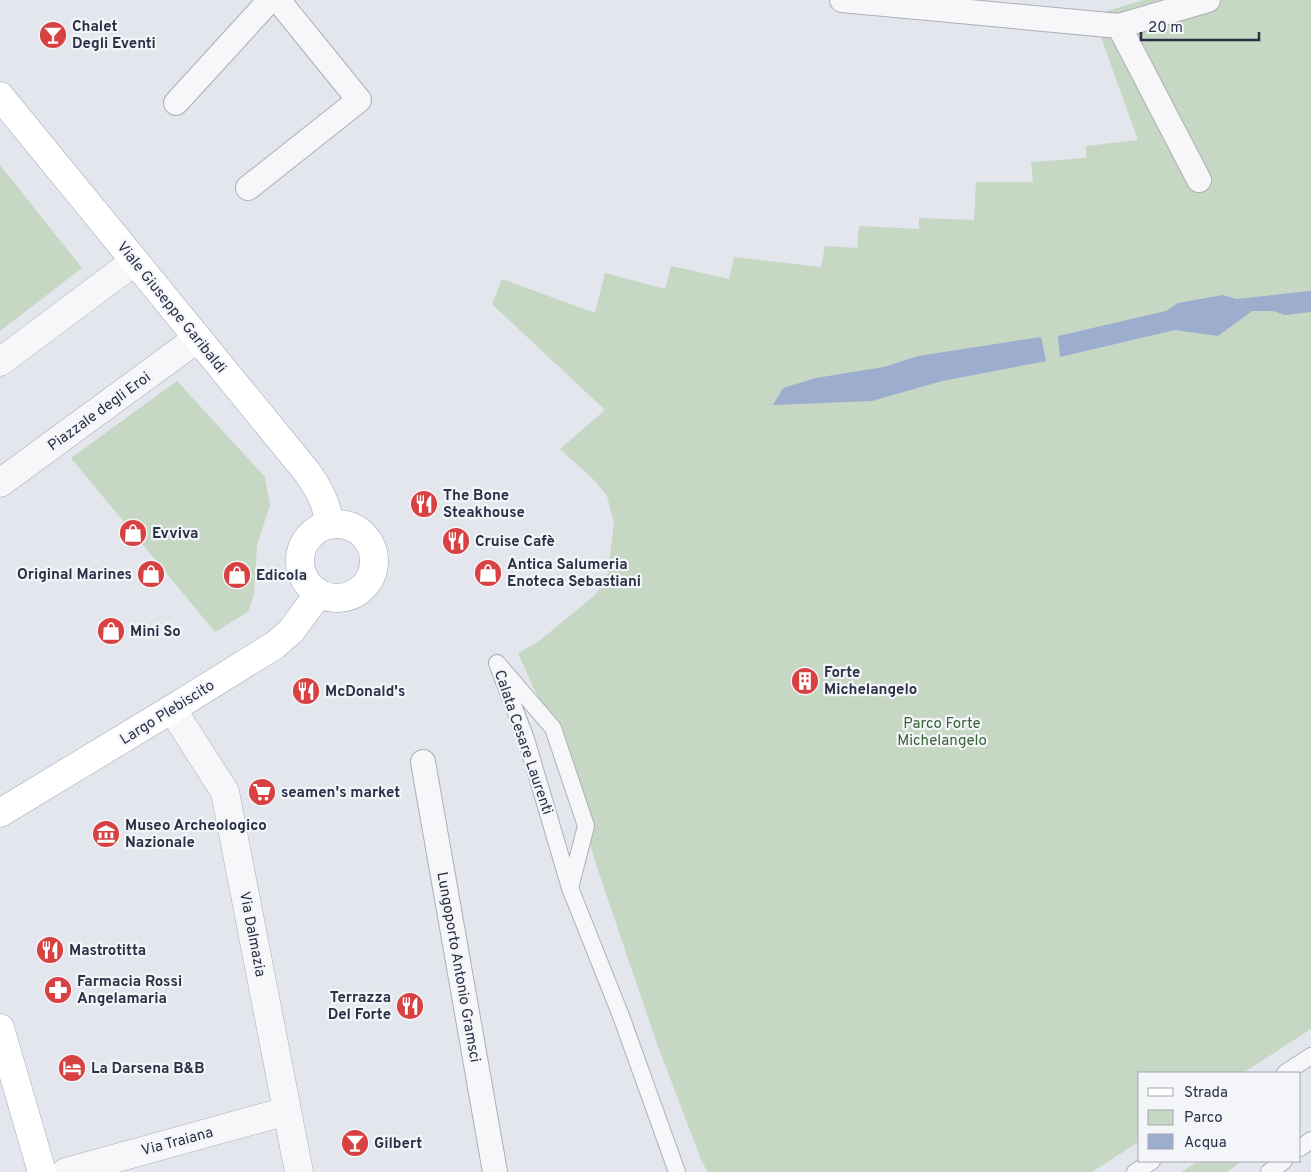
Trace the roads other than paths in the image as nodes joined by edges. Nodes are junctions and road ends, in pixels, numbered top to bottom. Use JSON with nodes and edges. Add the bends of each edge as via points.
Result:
{"nodes":[{"id":1,"x":270,"y":0,"type":"edge"},
{"id":2,"x":278,"y":0,"type":"edge"},
{"id":3,"x":842,"y":0,"type":"edge"},
{"id":4,"x":1208,"y":0,"type":"edge"},
{"id":5,"x":1119,"y":26,"type":"junction"},
{"id":6,"x":0,"y":96,"type":"edge"},
{"id":7,"x":176,"y":103,"type":"dead end"},
{"id":8,"x":1199,"y":180,"type":"dead end"},
{"id":9,"x":248,"y":188,"type":"dead end"},
{"id":10,"x":135,"y":261,"type":"junction"},
{"id":11,"x":198,"y":338,"type":"junction"},
{"id":12,"x":0,"y":362,"type":"edge"},
{"id":13,"x":0,"y":483,"type":"edge"},
{"id":14,"x":330,"y":525,"type":"junction"},
{"id":15,"x":319,"y":593,"type":"junction"},
{"id":16,"x":172,"y":709,"type":"junction"},
{"id":17,"x":423,"y":762,"type":"dead end"},
{"id":18,"x":0,"y":813,"type":"edge"},
{"id":19,"x":570,"y":888,"type":"junction"},
{"id":20,"x":0,"y":1028,"type":"edge"},
{"id":21,"x":1311,"y":1056,"type":"edge"},
{"id":22,"x":1287,"y":1072,"type":"edge"},
{"id":23,"x":287,"y":1111,"type":"junction"},
{"id":24,"x":1151,"y":1162,"type":"edge"},
{"id":25,"x":1283,"y":1162,"type":"edge"},
{"id":26,"x":42,"y":1172,"type":"edge"},
{"id":27,"x":66,"y":1172,"type":"edge"},
{"id":28,"x":299,"y":1172,"type":"edge"},
{"id":29,"x":494,"y":1172,"type":"edge"},
{"id":30,"x":677,"y":1172,"type":"edge"},
{"id":31,"x":1136,"y":1172,"type":"edge"},
{"id":32,"x":1269,"y":1172,"type":"edge"}],
"edges":[{"from":1,"to":7,"type":"street"},
{"from":2,"to":9,"type":"street","via":[[359,100]]},
{"from":3,"to":5,"type":"street"},
{"from":4,"to":5,"type":"street"},
{"from":5,"to":8,"type":"street"},
{"from":6,"to":10,"type":"main road","name":"Viale Giuseppe Garibaldi"},
{"from":10,"to":11,"type":"main road","name":"Viale Giuseppe Garibaldi"},
{"from":10,"to":12,"type":"street"},
{"from":11,"to":13,"type":"street","name":"Piazzale degli Eroi"},
{"from":11,"to":14,"type":"main road","name":"Viale Giuseppe Garibaldi","via":[[307,472],[321,493]]},
{"from":14,"to":15,"type":"main road","via":[[313,532],[300,552],[304,577]]},
{"from":14,"to":15,"type":"main road","via":[[348,525],[359,531],[373,550],[374,563],[365,585],[356,592],[342,598]]},
{"from":15,"to":16,"type":"main road","name":"Largo Plebiscito","via":[[291,631],[275,645]]},
{"from":16,"to":18,"type":"main road","name":"Largo Plebiscito"},
{"from":16,"to":23,"type":"street","name":"Via Dalmazia","via":[[225,792]]},
{"from":17,"to":29,"type":"street","name":"Lungoporto Antonio Gramsci"},
{"from":19,"to":19,"type":"lane","name":"Calata Cesare Laurenti","via":[[586,826],[553,728],[497,663],[526,738]]},
{"from":19,"to":30,"type":"lane","name":"Calata Cesare Laurenti"},
{"from":20,"to":26,"type":"main road"},
{"from":21,"to":22,"type":"lane"},
{"from":23,"to":27,"type":"street","name":"Via Traiana"},
{"from":23,"to":28,"type":"street","name":"Via Dalmazia"},
{"from":24,"to":31,"type":"lane"},
{"from":25,"to":32,"type":"lane"}]}
